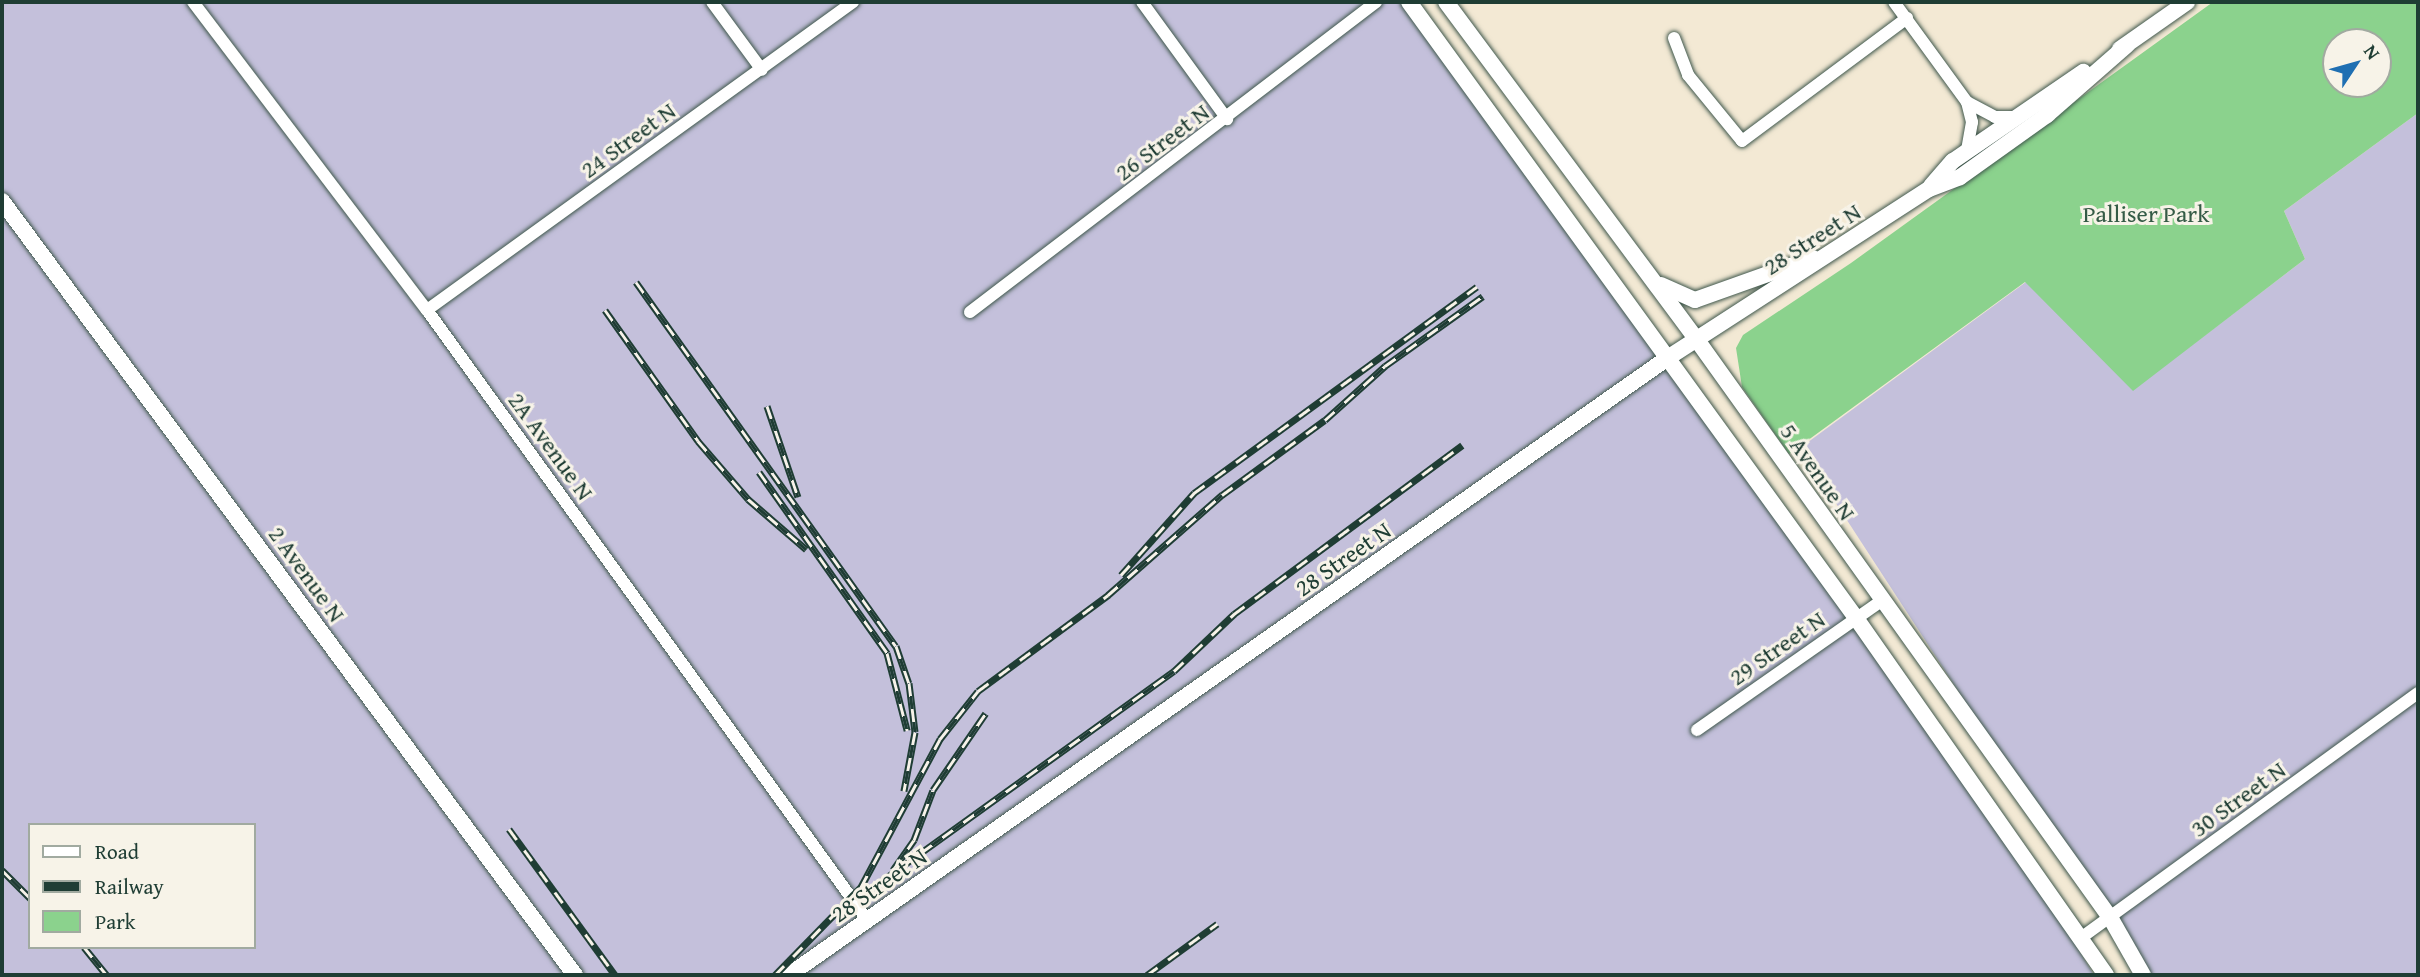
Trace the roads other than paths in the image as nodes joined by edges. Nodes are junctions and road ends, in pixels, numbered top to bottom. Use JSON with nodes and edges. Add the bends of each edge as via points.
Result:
{"nodes":[{"id":1,"x":193,"y":2,"type":"edge"},
{"id":2,"x":712,"y":2,"type":"edge"},
{"id":3,"x":853,"y":2,"type":"edge"},
{"id":4,"x":1142,"y":2,"type":"edge"},
{"id":5,"x":1376,"y":2,"type":"edge"},
{"id":6,"x":1409,"y":2,"type":"edge"},
{"id":7,"x":1446,"y":2,"type":"edge"},
{"id":8,"x":1894,"y":2,"type":"edge"},
{"id":9,"x":2187,"y":2,"type":"edge"},
{"id":10,"x":1907,"y":18,"type":"junction"},
{"id":11,"x":1674,"y":38,"type":"dead end"},
{"id":12,"x":2127,"y":45,"type":"junction"},
{"id":13,"x":762,"y":70,"type":"junction"},
{"id":14,"x":1966,"y":102,"type":"junction"},
{"id":15,"x":2014,"y":117,"type":"junction"},
{"id":16,"x":1227,"y":119,"type":"junction"},
{"id":17,"x":1967,"y":151,"type":"junction"},
{"id":18,"x":1929,"y":189,"type":"junction"},
{"id":19,"x":2,"y":201,"type":"edge"},
{"id":20,"x":1848,"y":244,"type":"junction"},
{"id":21,"x":1647,"y":274,"type":"junction"},
{"id":22,"x":427,"y":310,"type":"junction"},
{"id":23,"x":970,"y":312,"type":"dead end"},
{"id":24,"x":1698,"y":340,"type":"junction"},
{"id":25,"x":1666,"y":359,"type":"junction"},
{"id":26,"x":1881,"y":601,"type":"junction"},
{"id":27,"x":1856,"y":618,"type":"junction"},
{"id":28,"x":2418,"y":692,"type":"edge"},
{"id":29,"x":1698,"y":730,"type":"dead end"},
{"id":30,"x":2111,"y":919,"type":"junction"},
{"id":31,"x":868,"y":921,"type":"junction"},
{"id":32,"x":2082,"y":937,"type":"junction"},
{"id":33,"x":575,"y":975,"type":"edge"},
{"id":34,"x":789,"y":975,"type":"edge"},
{"id":35,"x":2106,"y":975,"type":"edge"},
{"id":36,"x":2143,"y":975,"type":"edge"}],
"edges":[{"from":1,"to":22,"type":"street","name":"2A Avenue N"},
{"from":2,"to":13,"type":"street"},
{"from":3,"to":13,"type":"street","name":"24 Street N"},
{"from":4,"to":16,"type":"street"},
{"from":5,"to":16,"type":"street","name":"26 Street N"},
{"from":6,"to":25,"type":"main road"},
{"from":7,"to":21,"type":"main road","name":"5 Avenue N"},
{"from":8,"to":10,"type":"street"},
{"from":9,"to":12,"type":"main road","name":"28 Street N"},
{"from":10,"to":11,"type":"street","via":[[1742,141],[1688,75]]},
{"from":10,"to":14,"type":"street"},
{"from":12,"to":15,"type":"main road","name":"28 Street N"},
{"from":12,"to":18,"type":"main road","name":"28 Street N","via":[[2047,115],[1960,177]]},
{"from":13,"to":22,"type":"street","name":"24 Street N"},
{"from":14,"to":15,"type":"street","via":[[1995,117]]},
{"from":14,"to":17,"type":"street","via":[[1972,122]]},
{"from":15,"to":17,"type":"main road","name":"28 Street N"},
{"from":16,"to":23,"type":"street","name":"26 Street N"},
{"from":17,"to":18,"type":"main road","name":"28 Street N"},
{"from":18,"to":20,"type":"main road","name":"28 Street N"},
{"from":19,"to":33,"type":"main road","name":"2 Avenue N"},
{"from":20,"to":21,"type":"main road","via":[[1695,300],[1679,296]]},
{"from":20,"to":24,"type":"main road","name":"28 Street N"},
{"from":21,"to":24,"type":"main road","name":"5 Avenue N"},
{"from":22,"to":31,"type":"street","name":"2A Avenue N"},
{"from":24,"to":25,"type":"main road","name":"28 Street N"},
{"from":24,"to":26,"type":"main road","name":"5 Avenue N"},
{"from":25,"to":27,"type":"main road"},
{"from":25,"to":31,"type":"main road","name":"28 Street N"},
{"from":26,"to":27,"type":"street","name":"29 Street N"},
{"from":26,"to":30,"type":"main road","name":"5 Avenue N"},
{"from":27,"to":29,"type":"street","name":"29 Street N"},
{"from":27,"to":32,"type":"main road"},
{"from":28,"to":30,"type":"street","name":"30 Street N"},
{"from":30,"to":32,"type":"street","name":"30 Street N"},
{"from":30,"to":36,"type":"main road","name":"5 Avenue N"},
{"from":31,"to":34,"type":"main road","name":"28 Street N"},
{"from":32,"to":35,"type":"main road"}]}
